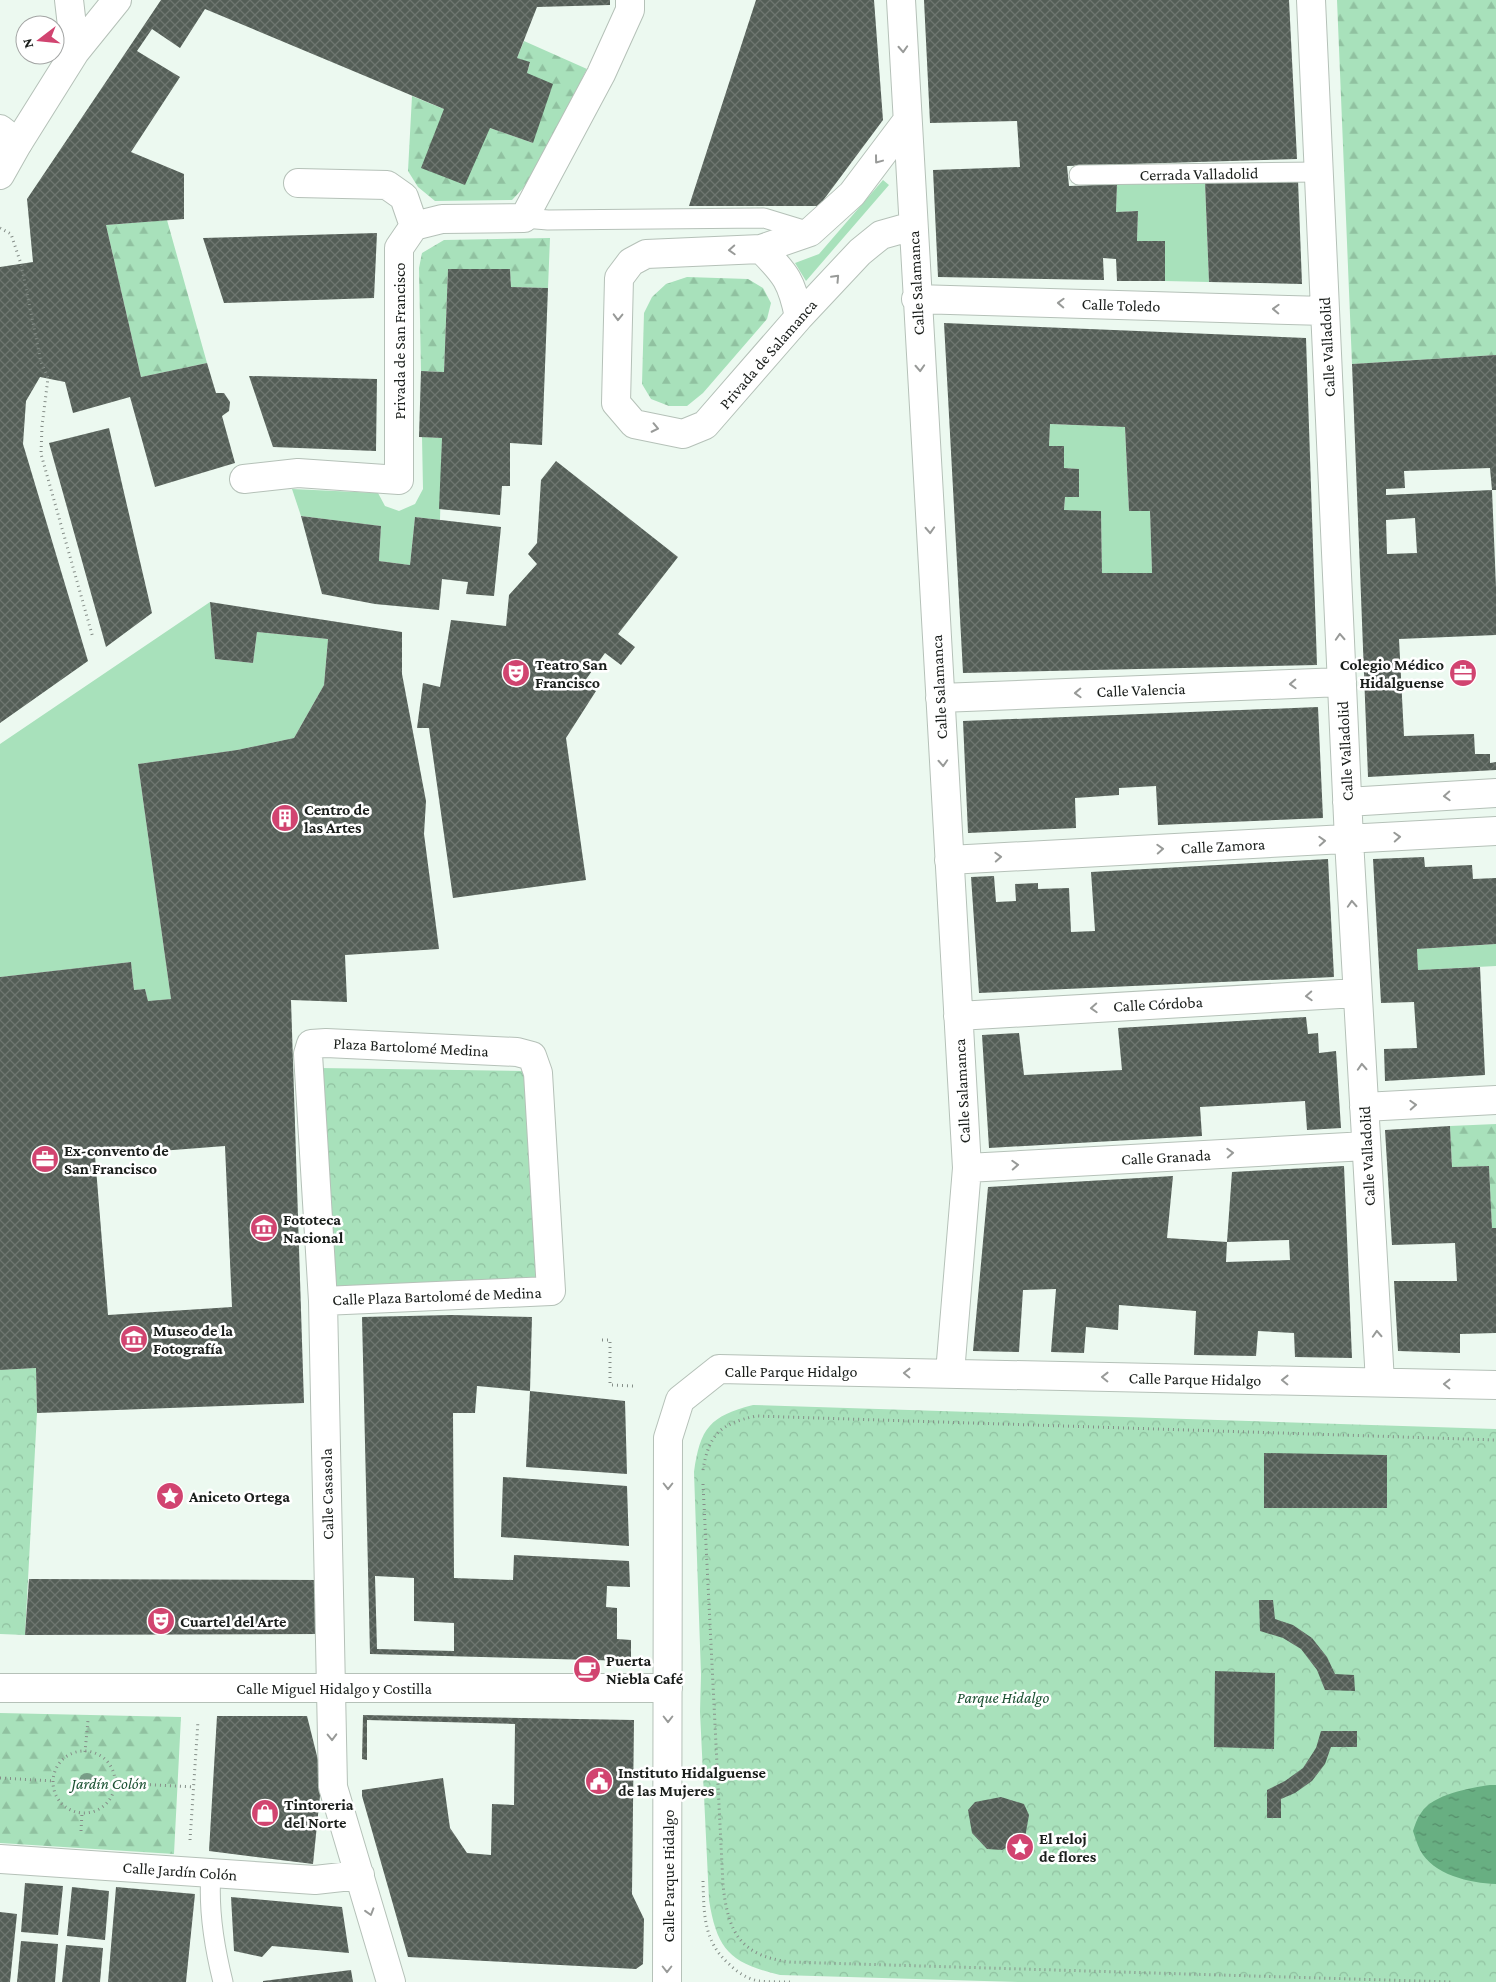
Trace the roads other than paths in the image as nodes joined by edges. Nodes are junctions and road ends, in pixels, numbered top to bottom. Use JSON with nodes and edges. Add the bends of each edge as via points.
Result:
{"nodes":[{"id":1,"x":69,"y":0,"type":"edge"},
{"id":2,"x":117,"y":0,"type":"edge"},
{"id":3,"x":630,"y":0,"type":"edge"},
{"id":4,"x":900,"y":0,"type":"edge"},
{"id":5,"x":1311,"y":0,"type":"edge"},
{"id":6,"x":75,"y":52,"type":"junction"},
{"id":7,"x":907,"y":121,"type":"junction"},
{"id":8,"x":9,"y":136,"type":"edge"},
{"id":9,"x":1319,"y":172,"type":"junction"},
{"id":10,"x":0,"y":175,"type":"edge"},
{"id":11,"x":1079,"y":175,"type":"dead end"},
{"id":12,"x":298,"y":183,"type":"dead end"},
{"id":13,"x":524,"y":218,"type":"junction"},
{"id":14,"x":414,"y":226,"type":"junction"},
{"id":15,"x":912,"y":226,"type":"junction"},
{"id":16,"x":810,"y":232,"type":"junction"},
{"id":17,"x":761,"y":249,"type":"junction"},
{"id":18,"x":916,"y":299,"type":"junction"},
{"id":19,"x":1325,"y":311,"type":"junction"},
{"id":20,"x":799,"y":317,"type":"junction"},
{"id":21,"x":244,"y":479,"type":"dead end"},
{"id":22,"x":1342,"y":682,"type":"junction"},
{"id":23,"x":940,"y":698,"type":"junction"},
{"id":24,"x":1496,"y":793,"type":"edge"},
{"id":25,"x":1347,"y":802,"type":"junction"},
{"id":26,"x":1496,"y":831,"type":"edge"},
{"id":27,"x":1349,"y":840,"type":"junction"},
{"id":28,"x":949,"y":860,"type":"junction"},
{"id":29,"x":1357,"y":993,"type":"junction"},
{"id":30,"x":958,"y":1016,"type":"junction"},
{"id":31,"x":1496,"y":1100,"type":"edge"},
{"id":32,"x":1364,"y":1107,"type":"junction"},
{"id":33,"x":1366,"y":1146,"type":"junction"},
{"id":34,"x":967,"y":1168,"type":"junction"},
{"id":35,"x":551,"y":1291,"type":"joint"},
{"id":36,"x":324,"y":1300,"type":"junction"},
{"id":37,"x":950,"y":1373,"type":"junction"},
{"id":38,"x":1380,"y":1382,"type":"junction"},
{"id":39,"x":1496,"y":1385,"type":"edge"},
{"id":40,"x":0,"y":1688,"type":"edge"},
{"id":41,"x":331,"y":1688,"type":"junction"},
{"id":42,"x":668,"y":1688,"type":"junction"},
{"id":43,"x":0,"y":1858,"type":"edge"},
{"id":44,"x":199,"y":1872,"type":"junction"},
{"id":45,"x":360,"y":1875,"type":"junction"},
{"id":46,"x":223,"y":1982,"type":"edge"},
{"id":47,"x":391,"y":1982,"type":"edge"},
{"id":48,"x":668,"y":1982,"type":"edge"}],
"edges":[{"from":1,"to":6,"type":"street"},
{"from":2,"to":6,"type":"street"},
{"from":3,"to":13,"type":"street","via":[[630,10],[601,74]]},
{"from":4,"to":7,"type":"street","name":"Calle Salamanca","one_way":true},
{"from":5,"to":9,"type":"street","name":"Calle Valladolid"},
{"from":6,"to":8,"type":"street"},
{"from":7,"to":15,"type":"street","name":"Calle Salamanca"},
{"from":7,"to":16,"type":"street","one_way":true,"via":[[852,194]]},
{"from":8,"to":10,"type":"street"},
{"from":9,"to":11,"type":"lane","name":"Cerrada Valladolid"},
{"from":9,"to":19,"type":"street","name":"Calle Valladolid"},
{"from":12,"to":14,"type":"street","via":[[387,185],[404,197]]},
{"from":13,"to":14,"type":"street","via":[[442,219]]},
{"from":13,"to":16,"type":"lane","via":[[764,218]]},
{"from":14,"to":21,"type":"street","name":"Privada de San Francisco","via":[[399,248],[399,480],[298,472]]},
{"from":15,"to":18,"type":"street","name":"Calle Salamanca"},
{"from":20,"to":15,"type":"street","name":"Privada de Salamanca","one_way":true,"via":[[860,252],[882,235]]},
{"from":16,"to":17,"type":"street"},
{"from":17,"to":20,"type":"street","via":[[781,268],[793,290]]},
{"from":17,"to":20,"type":"street","name":"Privada de Salamanca","one_way":true,"via":[[646,254],[631,262],[619,278],[616,403],[634,424],[683,434],[705,425]]},
{"from":19,"to":18,"type":"street","name":"Calle Toledo","one_way":true},
{"from":18,"to":23,"type":"street","name":"Calle Salamanca","one_way":true},
{"from":22,"to":19,"type":"street","name":"Calle Valladolid","one_way":true},
{"from":22,"to":23,"type":"street","name":"Calle Valencia","one_way":true},
{"from":22,"to":25,"type":"street","name":"Calle Valladolid"},
{"from":23,"to":28,"type":"street","name":"Calle Salamanca","one_way":true},
{"from":24,"to":25,"type":"street","one_way":true},
{"from":25,"to":27,"type":"street","name":"Calle Valladolid"},
{"from":27,"to":26,"type":"street","name":"Calle Zamora","one_way":true},
{"from":28,"to":27,"type":"street","name":"Calle Zamora","one_way":true},
{"from":29,"to":27,"type":"street","name":"Calle Valladolid","one_way":true},
{"from":28,"to":30,"type":"street","name":"Calle Salamanca"},
{"from":29,"to":30,"type":"street","name":"Calle Córdoba","one_way":true},
{"from":32,"to":29,"type":"street","name":"Calle Valladolid","one_way":true},
{"from":30,"to":34,"type":"street","name":"Calle Salamanca"},
{"from":32,"to":31,"type":"street","one_way":true},
{"from":32,"to":33,"type":"street","name":"Calle Valladolid"},
{"from":34,"to":33,"type":"street","name":"Calle Granada","one_way":true},
{"from":38,"to":33,"type":"street","name":"Calle Valladolid","one_way":true},
{"from":34,"to":37,"type":"street","name":"Calle Salamanca"},
{"from":35,"to":36,"type":"street","name":"Calle Plaza Bartolomé de Medina"},
{"from":35,"to":36,"type":"street","name":"Plaza Bartolomé Medina","via":[[538,1073],[532,1056],[517,1052],[326,1043],[311,1044],[308,1054]]},
{"from":36,"to":41,"type":"street","name":"Calle Casasola"},
{"from":38,"to":37,"type":"street","name":"Calle Parque Hidalgo","one_way":true},
{"from":37,"to":42,"type":"street","name":"Calle Parque Hidalgo","one_way":true,"via":[[719,1369],[680,1400],[668,1438]]},
{"from":39,"to":38,"type":"street","name":"Calle Parque Hidalgo","one_way":true},
{"from":40,"to":41,"type":"street","name":"Calle Miguel Hidalgo y Costilla"},
{"from":41,"to":42,"type":"street","name":"Calle Miguel Hidalgo y Costilla"},
{"from":41,"to":45,"type":"street","name":"Calle Casasola","one_way":true,"via":[[333,1787]]},
{"from":42,"to":48,"type":"street","name":"Calle Parque Hidalgo","one_way":true},
{"from":43,"to":44,"type":"street","name":"Calle Jardín Colón"},
{"from":44,"to":45,"type":"street","name":"Calle Jardín Colón","via":[[315,1880]]},
{"from":44,"to":46,"type":"lane","via":[[209,1894]]},
{"from":45,"to":47,"type":"street","name":"Calle Casasola","one_way":true}]}
